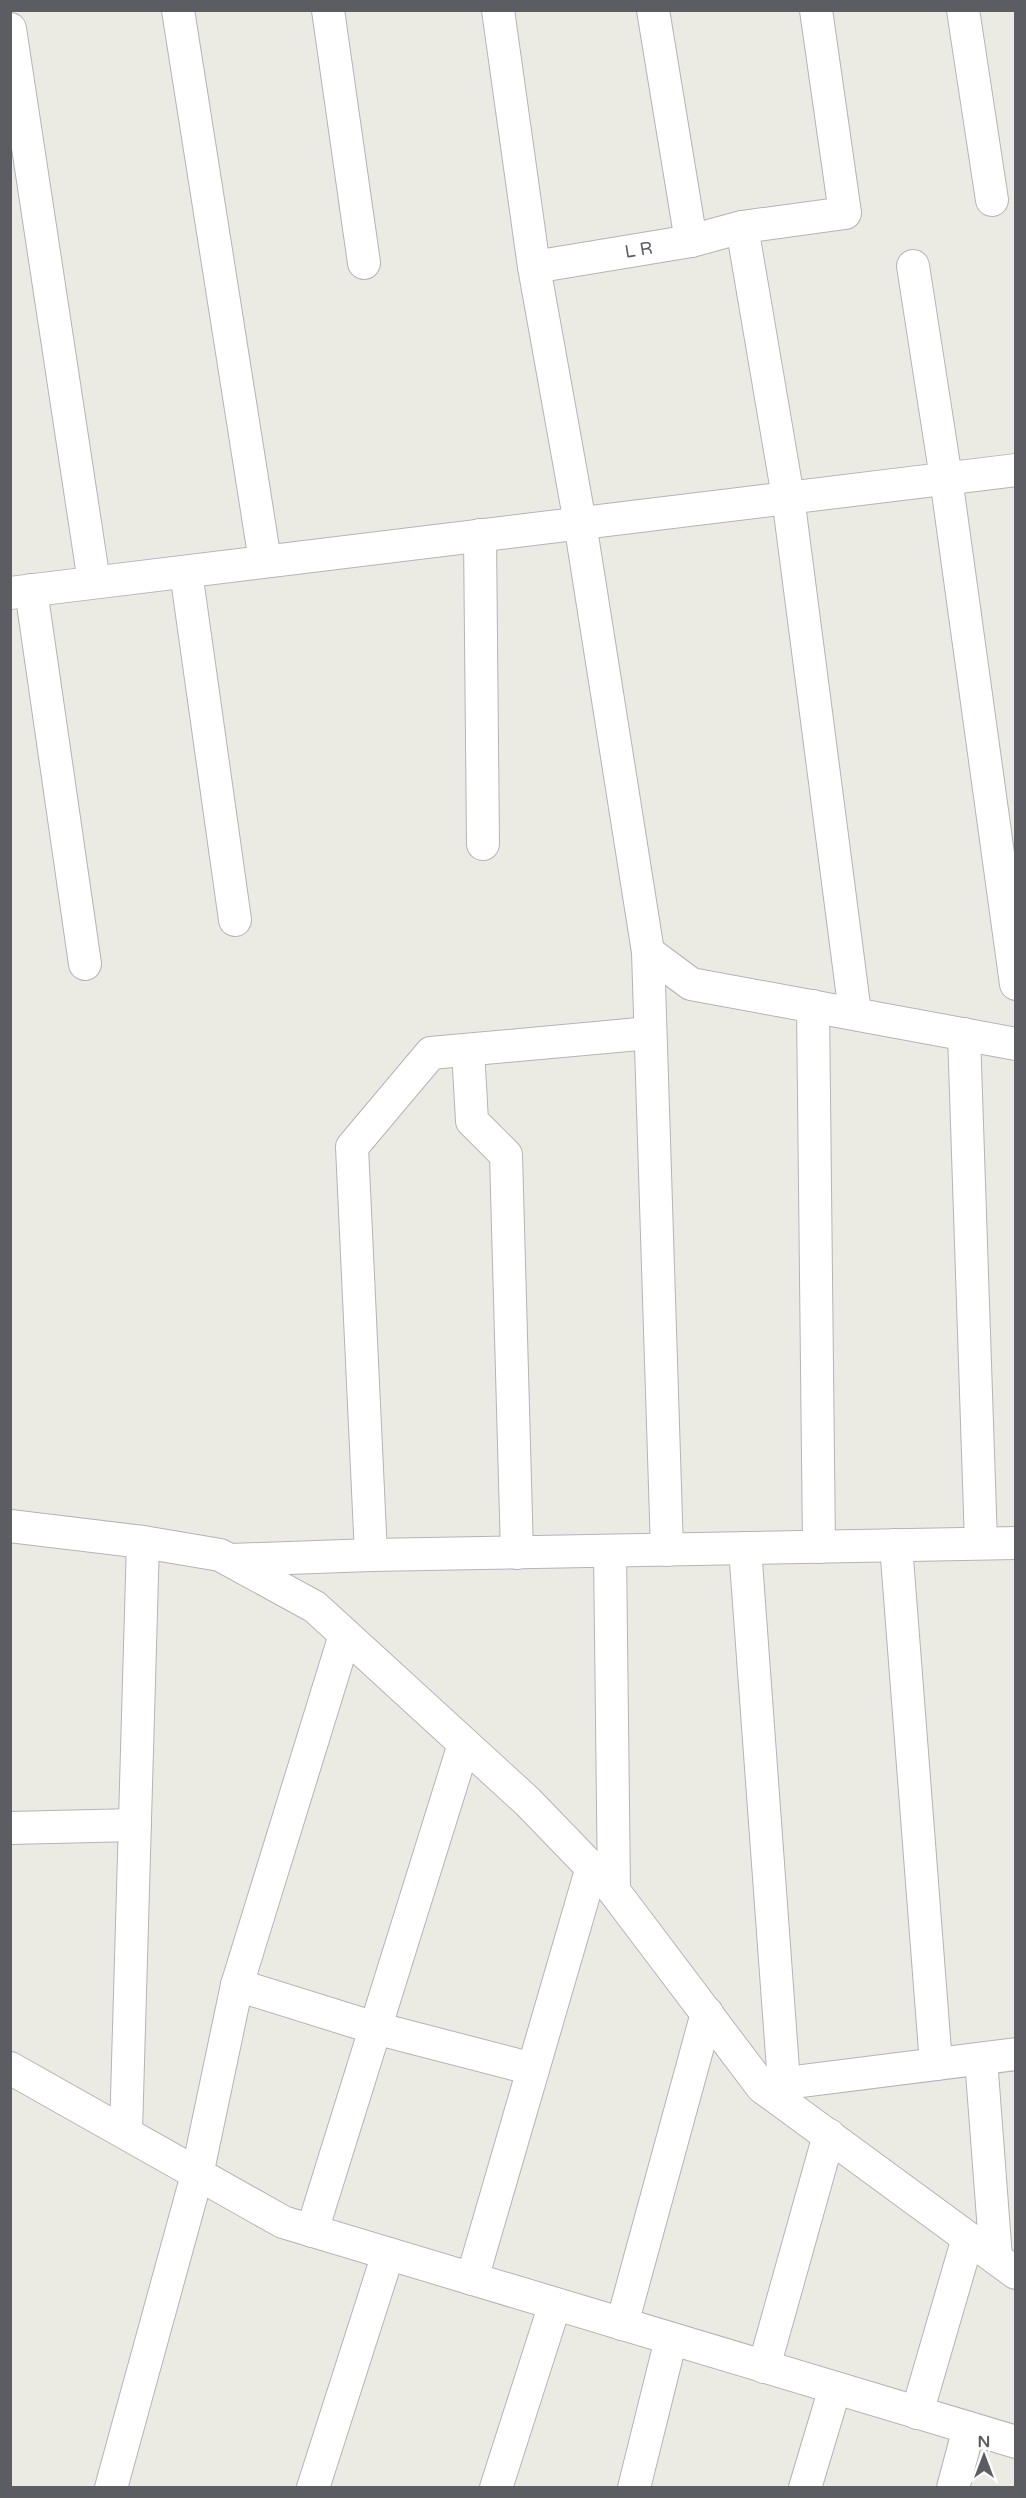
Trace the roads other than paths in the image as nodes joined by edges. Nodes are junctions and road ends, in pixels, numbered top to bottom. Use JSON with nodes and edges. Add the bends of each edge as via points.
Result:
{"nodes":[{"id":1,"x":178,"y":10,"type":"edge"},
{"id":2,"x":328,"y":10,"type":"edge"},
{"id":3,"x":498,"y":10,"type":"edge"},
{"id":4,"x":653,"y":10,"type":"edge"},
{"id":5,"x":816,"y":10,"type":"edge"},
{"id":6,"x":963,"y":10,"type":"edge"},
{"id":7,"x":10,"y":29,"type":"edge"},
{"id":8,"x":992,"y":200,"type":"dead end"},
{"id":9,"x":742,"y":227,"type":"junction"},
{"id":10,"x":691,"y":241,"type":"junction"},
{"id":11,"x":364,"y":263,"type":"dead end"},
{"id":12,"x":913,"y":266,"type":"dead end"},
{"id":13,"x":534,"y":267,"type":"junction"},
{"id":14,"x":1016,"y":470,"type":"edge"},
{"id":15,"x":946,"y":478,"type":"junction"},
{"id":16,"x":789,"y":497,"type":"junction"},
{"id":17,"x":580,"y":523,"type":"junction"},
{"id":18,"x":480,"y":535,"type":"junction"},
{"id":19,"x":265,"y":561,"type":"junction"},
{"id":20,"x":186,"y":572,"type":"junction"},
{"id":21,"x":94,"y":582,"type":"junction"},
{"id":22,"x":21,"y":591,"type":"edge"},
{"id":23,"x":483,"y":844,"type":"dead end"},
{"id":24,"x":236,"y":920,"type":"dead end"},
{"id":25,"x":648,"y":952,"type":"junction"},
{"id":26,"x":85,"y":964,"type":"dead end"},
{"id":27,"x":1016,"y":984,"type":"edge"},
{"id":28,"x":813,"y":1006,"type":"junction"},
{"id":29,"x":855,"y":1013,"type":"junction"},
{"id":30,"x":650,"y":1033,"type":"junction"},
{"id":31,"x":964,"y":1034,"type":"junction"},
{"id":32,"x":1016,"y":1044,"type":"edge"},
{"id":33,"x":468,"y":1050,"type":"junction"},
{"id":34,"x":10,"y":1526,"type":"edge"},
{"id":35,"x":143,"y":1542,"type":"junction"},
{"id":36,"x":981,"y":1543,"type":"junction"},
{"id":37,"x":1016,"y":1543,"type":"edge"},
{"id":38,"x":896,"y":1545,"type":"junction"},
{"id":39,"x":819,"y":1546,"type":"junction"},
{"id":40,"x":745,"y":1548,"type":"junction"},
{"id":41,"x":667,"y":1550,"type":"junction"},
{"id":42,"x":610,"y":1551,"type":"junction"},
{"id":43,"x":517,"y":1553,"type":"junction"},
{"id":44,"x":371,"y":1555,"type":"junction"},
{"id":45,"x":230,"y":1560,"type":"junction"},
{"id":46,"x":345,"y":1635,"type":"junction"},
{"id":47,"x":464,"y":1744,"type":"junction"},
{"id":48,"x":135,"y":1826,"type":"junction"},
{"id":49,"x":10,"y":1828,"type":"edge"},
{"id":50,"x":592,"y":1867,"type":"junction"},
{"id":51,"x":615,"y":1891,"type":"junction"},
{"id":52,"x":237,"y":1985,"type":"junction"},
{"id":53,"x":707,"y":2013,"type":"junction"},
{"id":54,"x":375,"y":2028,"type":"junction"},
{"id":55,"x":1016,"y":2054,"type":"edge"},
{"id":56,"x":981,"y":2059,"type":"junction"},
{"id":57,"x":936,"y":2064,"type":"junction"},
{"id":58,"x":10,"y":2068,"type":"edge"},
{"id":59,"x":533,"y":2069,"type":"junction"},
{"id":60,"x":773,"y":2085,"type":"junction"},
{"id":61,"x":126,"y":2132,"type":"junction"},
{"id":62,"x":829,"y":2135,"type":"junction"},
{"id":63,"x":197,"y":2175,"type":"junction"},
{"id":64,"x":312,"y":2231,"type":"junction"},
{"id":65,"x":968,"y":2238,"type":"junction"},
{"id":66,"x":388,"y":2254,"type":"junction"},
{"id":67,"x":1006,"y":2266,"type":"edge"},
{"id":68,"x":472,"y":2279,"type":"junction"},
{"id":69,"x":555,"y":2304,"type":"junction"},
{"id":70,"x":622,"y":2324,"type":"junction"},
{"id":71,"x":671,"y":2339,"type":"junction"},
{"id":72,"x":764,"y":2367,"type":"junction"},
{"id":73,"x":835,"y":2388,"type":"junction"},
{"id":74,"x":917,"y":2413,"type":"junction"},
{"id":75,"x":969,"y":2428,"type":"junction"},
{"id":76,"x":1016,"y":2442,"type":"edge"},
{"id":77,"x":111,"y":2487,"type":"edge"},
{"id":78,"x":313,"y":2487,"type":"edge"},
{"id":79,"x":496,"y":2487,"type":"edge"},
{"id":80,"x":634,"y":2487,"type":"edge"},
{"id":81,"x":805,"y":2487,"type":"edge"},
{"id":82,"x":953,"y":2487,"type":"edge"}],
"edges":[{"from":1,"to":19,"type":"street"},
{"from":2,"to":11,"type":"street"},
{"from":3,"to":13,"type":"street"},
{"from":4,"to":10,"type":"street"},
{"from":5,"to":9,"type":"street","name":"L R","via":[[845,213]]},
{"from":6,"to":8,"type":"street"},
{"from":7,"to":21,"type":"street"},
{"from":9,"to":10,"type":"street","name":"L R"},
{"from":9,"to":16,"type":"street"},
{"from":10,"to":13,"type":"street","name":"L R"},
{"from":12,"to":15,"type":"street"},
{"from":13,"to":17,"type":"street"},
{"from":14,"to":15,"type":"street"},
{"from":15,"to":16,"type":"street"},
{"from":15,"to":27,"type":"street"},
{"from":16,"to":17,"type":"street"},
{"from":16,"to":29,"type":"street"},
{"from":17,"to":18,"type":"street"},
{"from":17,"to":25,"type":"street"},
{"from":18,"to":19,"type":"street"},
{"from":18,"to":23,"type":"street"},
{"from":19,"to":20,"type":"street"},
{"from":20,"to":21,"type":"street"},
{"from":20,"to":24,"type":"street"},
{"from":21,"to":22,"type":"street"},
{"from":22,"to":26,"type":"street"},
{"from":25,"to":28,"type":"street","via":[[691,984]]},
{"from":25,"to":30,"type":"street"},
{"from":28,"to":29,"type":"street"},
{"from":28,"to":39,"type":"street"},
{"from":29,"to":31,"type":"street"},
{"from":30,"to":33,"type":"street"},
{"from":30,"to":41,"type":"street"},
{"from":31,"to":32,"type":"street"},
{"from":31,"to":36,"type":"street"},
{"from":33,"to":43,"type":"street","via":[[472,1120],[506,1155]]},
{"from":33,"to":44,"type":"street","via":[[430,1053],[352,1147]]},
{"from":34,"to":35,"type":"street"},
{"from":35,"to":45,"type":"street"},
{"from":35,"to":48,"type":"street"},
{"from":36,"to":37,"type":"street"},
{"from":36,"to":38,"type":"street"},
{"from":38,"to":39,"type":"street"},
{"from":38,"to":57,"type":"street"},
{"from":39,"to":40,"type":"street"},
{"from":40,"to":41,"type":"street"},
{"from":40,"to":60,"type":"street"},
{"from":41,"to":42,"type":"street"},
{"from":42,"to":43,"type":"street"},
{"from":42,"to":51,"type":"street"},
{"from":43,"to":44,"type":"street"},
{"from":44,"to":45,"type":"street"},
{"from":45,"to":46,"type":"street","via":[[315,1607]]},
{"from":46,"to":47,"type":"street"},
{"from":46,"to":52,"type":"street"},
{"from":47,"to":50,"type":"street"},
{"from":47,"to":54,"type":"street"},
{"from":48,"to":49,"type":"street"},
{"from":48,"to":61,"type":"street"},
{"from":50,"to":51,"type":"street"},
{"from":50,"to":59,"type":"street"},
{"from":51,"to":53,"type":"street"},
{"from":52,"to":54,"type":"street"},
{"from":52,"to":63,"type":"street"},
{"from":53,"to":60,"type":"street"},
{"from":53,"to":70,"type":"street"},
{"from":54,"to":59,"type":"street"},
{"from":54,"to":64,"type":"street"},
{"from":55,"to":56,"type":"street"},
{"from":56,"to":57,"type":"street"},
{"from":56,"to":67,"type":"street"},
{"from":57,"to":60,"type":"street"},
{"from":58,"to":61,"type":"street"},
{"from":59,"to":68,"type":"street"},
{"from":60,"to":62,"type":"street"},
{"from":61,"to":63,"type":"street"},
{"from":62,"to":65,"type":"street"},
{"from":62,"to":72,"type":"street"},
{"from":63,"to":64,"type":"street","via":[[283,2222]]},
{"from":63,"to":77,"type":"street"},
{"from":64,"to":66,"type":"street"},
{"from":65,"to":67,"type":"street"},
{"from":65,"to":74,"type":"street"},
{"from":66,"to":68,"type":"street"},
{"from":66,"to":78,"type":"street"},
{"from":68,"to":69,"type":"street"},
{"from":69,"to":70,"type":"street"},
{"from":69,"to":79,"type":"street"},
{"from":70,"to":71,"type":"street"},
{"from":71,"to":72,"type":"street"},
{"from":71,"to":80,"type":"street"},
{"from":72,"to":73,"type":"street"},
{"from":73,"to":74,"type":"street"},
{"from":73,"to":81,"type":"street"},
{"from":74,"to":75,"type":"street"},
{"from":75,"to":76,"type":"street"},
{"from":75,"to":82,"type":"street"}]}
